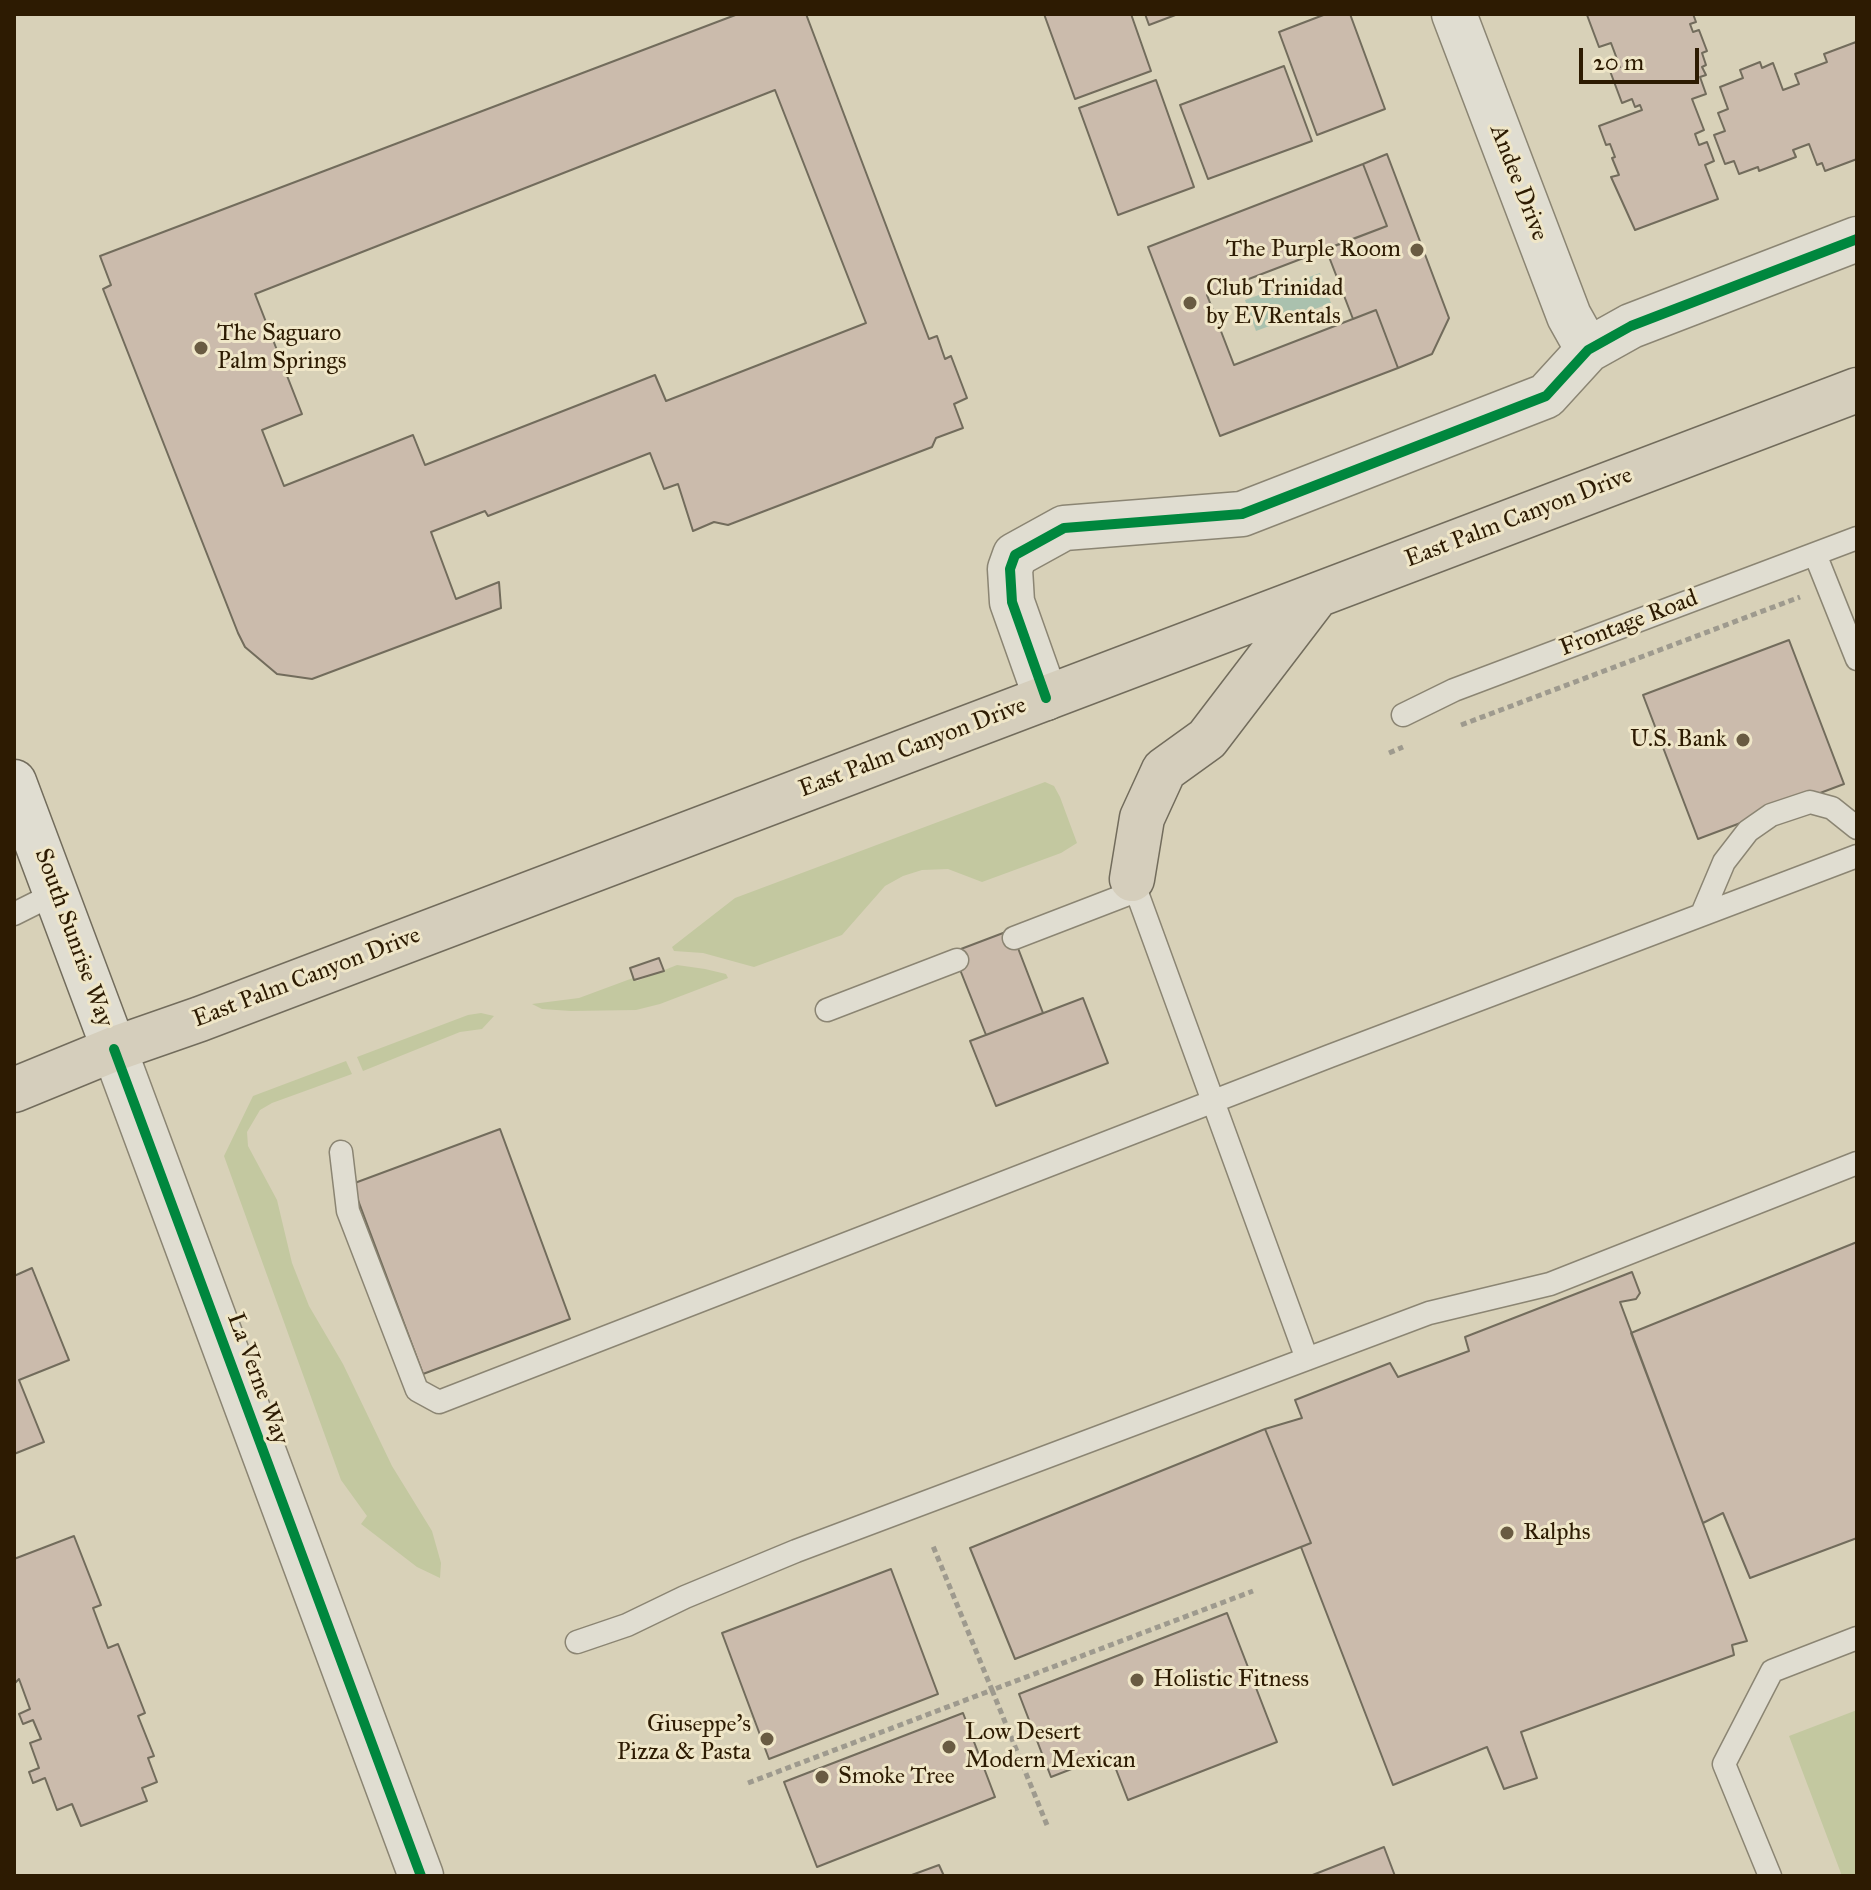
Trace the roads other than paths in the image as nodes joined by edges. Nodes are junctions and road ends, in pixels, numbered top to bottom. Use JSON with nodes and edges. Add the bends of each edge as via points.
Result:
{"nodes":[{"id":1,"x":1454,"y":14,"type":"edge"},
{"id":2,"x":1857,"y":239,"type":"edge"},
{"id":3,"x":1588,"y":350,"type":"junction"},
{"id":4,"x":1857,"y":390,"type":"edge"},
{"id":5,"x":1857,"y":538,"type":"edge"},
{"id":6,"x":1815,"y":554,"type":"junction"},
{"id":7,"x":1317,"y":595,"type":"junction"},
{"id":8,"x":1857,"y":659,"type":"edge"},
{"id":9,"x":1046,"y":698,"type":"junction"},
{"id":10,"x":1403,"y":715,"type":"dead end"},
{"id":11,"x":14,"y":782,"type":"edge"},
{"id":12,"x":1857,"y":828,"type":"edge"},
{"id":13,"x":1857,"y":856,"type":"edge"},
{"id":14,"x":1134,"y":885,"type":"junction"},
{"id":15,"x":56,"y":893,"type":"junction"},
{"id":16,"x":14,"y":914,"type":"edge"},
{"id":17,"x":1702,"y":914,"type":"junction"},
{"id":18,"x":1014,"y":938,"type":"dead end"},
{"id":19,"x":957,"y":960,"type":"dead end"},
{"id":20,"x":827,"y":1010,"type":"dead end"},
{"id":21,"x":114,"y":1049,"type":"junction"},
{"id":22,"x":14,"y":1090,"type":"edge"},
{"id":23,"x":1214,"y":1102,"type":"junction"},
{"id":24,"x":341,"y":1152,"type":"dead end"},
{"id":25,"x":1857,"y":1163,"type":"edge"},
{"id":26,"x":1307,"y":1359,"type":"junction"},
{"id":27,"x":1857,"y":1638,"type":"edge"},
{"id":28,"x":577,"y":1642,"type":"dead end"},
{"id":29,"x":421,"y":1876,"type":"edge"},
{"id":30,"x":1770,"y":1876,"type":"edge"}],
"edges":[{"from":1,"to":3,"type":"street","name":"Andee Drive","via":[[1569,316]]},
{"from":2,"to":3,"type":"street","via":[[1631,326]]},
{"from":3,"to":9,"type":"street","via":[[1546,396],[1242,514],[1064,528],[1015,555],[1010,569],[1012,602]]},
{"from":4,"to":7,"type":"main road","name":"East Palm Canyon Drive"},
{"from":5,"to":6,"type":"lane","name":"Frontage Road"},
{"from":6,"to":8,"type":"lane"},
{"from":6,"to":10,"type":"lane","name":"Frontage Road","via":[[1454,690]]},
{"from":7,"to":9,"type":"main road","name":"East Palm Canyon Drive"},
{"from":7,"to":14,"type":"main road","via":[[1207,739],[1164,770],[1142,818]]},
{"from":9,"to":21,"type":"main road","name":"East Palm Canyon Drive"},
{"from":11,"to":15,"type":"street","name":"South Sunrise Way"},
{"from":12,"to":17,"type":"lane","via":[[1832,808],[1810,802],[1771,815],[1748,831],[1724,862]]},
{"from":13,"to":17,"type":"lane"},
{"from":14,"to":18,"type":"lane"},
{"from":14,"to":23,"type":"lane"},
{"from":15,"to":16,"type":"lane"},
{"from":15,"to":21,"type":"street","name":"South Sunrise Way"},
{"from":17,"to":23,"type":"lane"},
{"from":19,"to":20,"type":"lane"},
{"from":21,"to":22,"type":"main road","name":"East Palm Canyon Drive"},
{"from":21,"to":29,"type":"street","name":"La Verne Way"},
{"from":23,"to":24,"type":"lane","via":[[439,1402],[417,1390],[348,1211]]},
{"from":23,"to":26,"type":"lane"},
{"from":25,"to":26,"type":"lane","via":[[1550,1284],[1429,1313]]},
{"from":26,"to":28,"type":"lane","via":[[796,1551]]},
{"from":27,"to":30,"type":"lane","via":[[1772,1671],[1724,1764]]}]}
